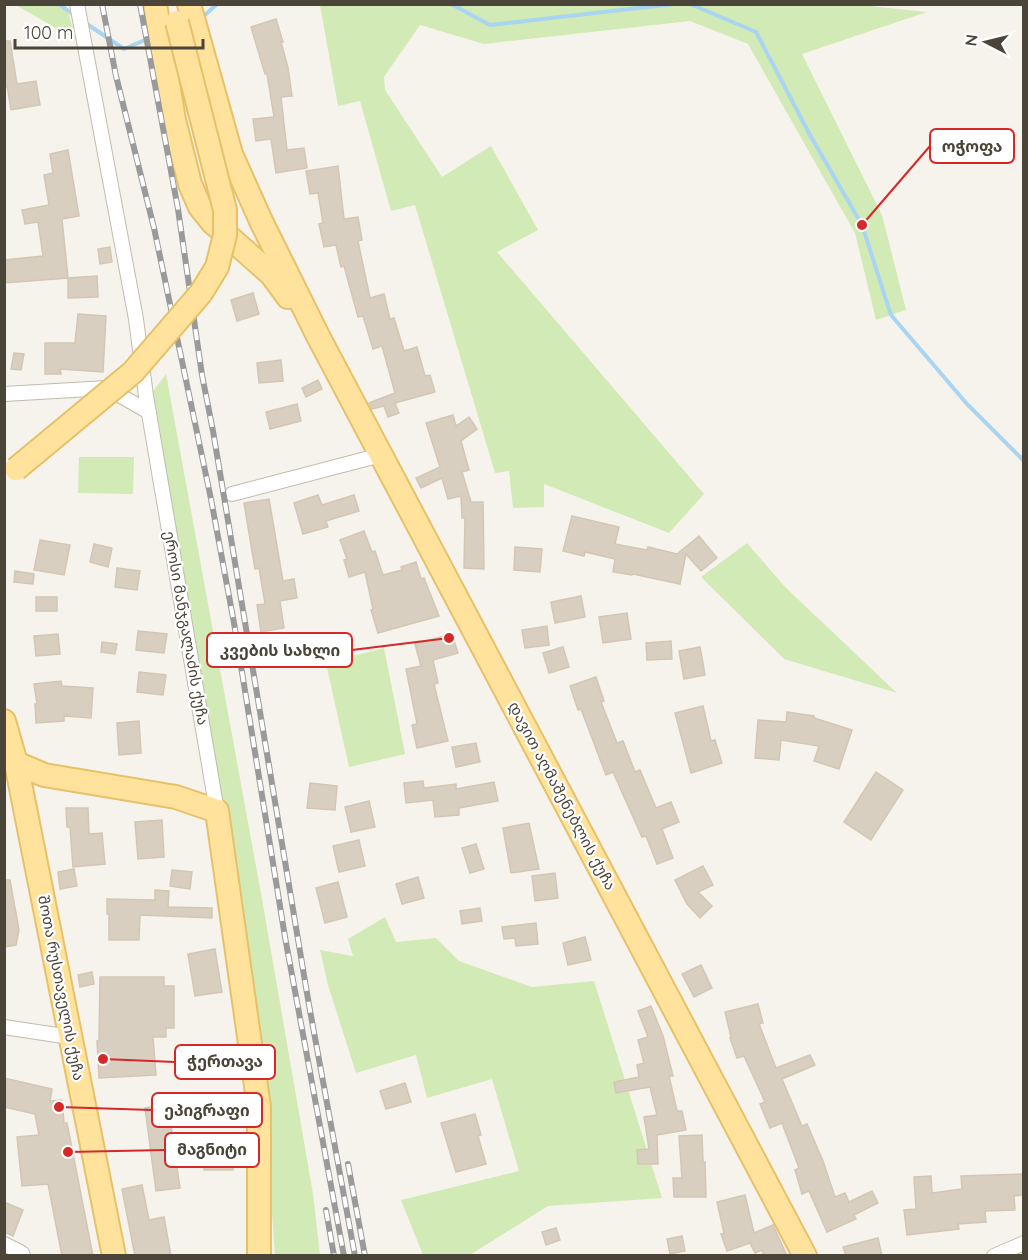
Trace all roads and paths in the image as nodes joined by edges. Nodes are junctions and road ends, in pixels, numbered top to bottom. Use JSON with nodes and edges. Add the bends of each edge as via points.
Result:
{"nodes":[{"id":1,"x":77,"y":4,"type":"edge"},
{"id":2,"x":155,"y":4,"type":"edge"},
{"id":3,"x":178,"y":9,"type":"edge"},
{"id":4,"x":318,"y":336,"type":"junction"},
{"id":5,"x":4,"y":394,"type":"edge"},
{"id":6,"x":149,"y":412,"type":"junction"},
{"id":7,"x":381,"y":455,"type":"junction"},
{"id":8,"x":10,"y":473,"type":"edge"},
{"id":9,"x":232,"y":494,"type":"dead end"},
{"id":10,"x":4,"y":721,"type":"edge"},
{"id":11,"x":16,"y":763,"type":"junction"},
{"id":12,"x":217,"y":811,"type":"junction"},
{"id":13,"x":4,"y":1027,"type":"edge"},
{"id":14,"x":70,"y":1037,"type":"junction"},
{"id":15,"x":1023,"y":1243,"type":"edge"},
{"id":16,"x":4,"y":1244,"type":"edge"},
{"id":17,"x":23,"y":1256,"type":"edge"},
{"id":18,"x":114,"y":1256,"type":"edge"},
{"id":19,"x":259,"y":1256,"type":"edge"},
{"id":20,"x":805,"y":1256,"type":"edge"},
{"id":21,"x":994,"y":1256,"type":"edge"}],
"edges":[{"from":1,"to":6,"type":"street","name":"ეროსი მანჯგალაძის ქუჩა","via":[[136,319]]},
{"from":2,"to":4,"type":"main road","name":"დავით აღმაშენებლის ქუჩა","via":[[174,120],[200,207],[270,274]]},
{"from":3,"to":4,"type":"main road","name":"დავით აღმაშენებლის ქუჩა","via":[[231,154]]},
{"from":3,"to":8,"type":"main road","bridge":true,"via":[[225,210],[225,236],[218,267],[201,293],[133,372]]},
{"from":4,"to":7,"type":"main road","name":"დავით აღმაშენებლის ქუჩა"},
{"from":5,"to":6,"type":"street","via":[[107,388]]},
{"from":6,"to":12,"type":"street","name":"ეროსი მანჯგალაძის ქუჩა"},
{"from":7,"to":9,"type":"street"},
{"from":7,"to":20,"type":"main road","name":"დავით აღმაშენებლის ქუჩა"},
{"from":10,"to":11,"type":"main road","name":"შოთა რუსთაველის ქუჩა"},
{"from":11,"to":12,"type":"main road","via":[[44,776],[176,797]]},
{"from":11,"to":14,"type":"main road","name":"შოთა რუსთაველის ქუჩა"},
{"from":12,"to":19,"type":"main road","name":"ეროსი მანჯგალაძის ქუჩა","via":[[259,1107]]},
{"from":13,"to":14,"type":"street"},
{"from":14,"to":18,"type":"main road","name":"შოთა რუსთაველის ქუჩა"},
{"from":15,"to":21,"type":"street"},
{"from":16,"to":17,"type":"street"}]}
